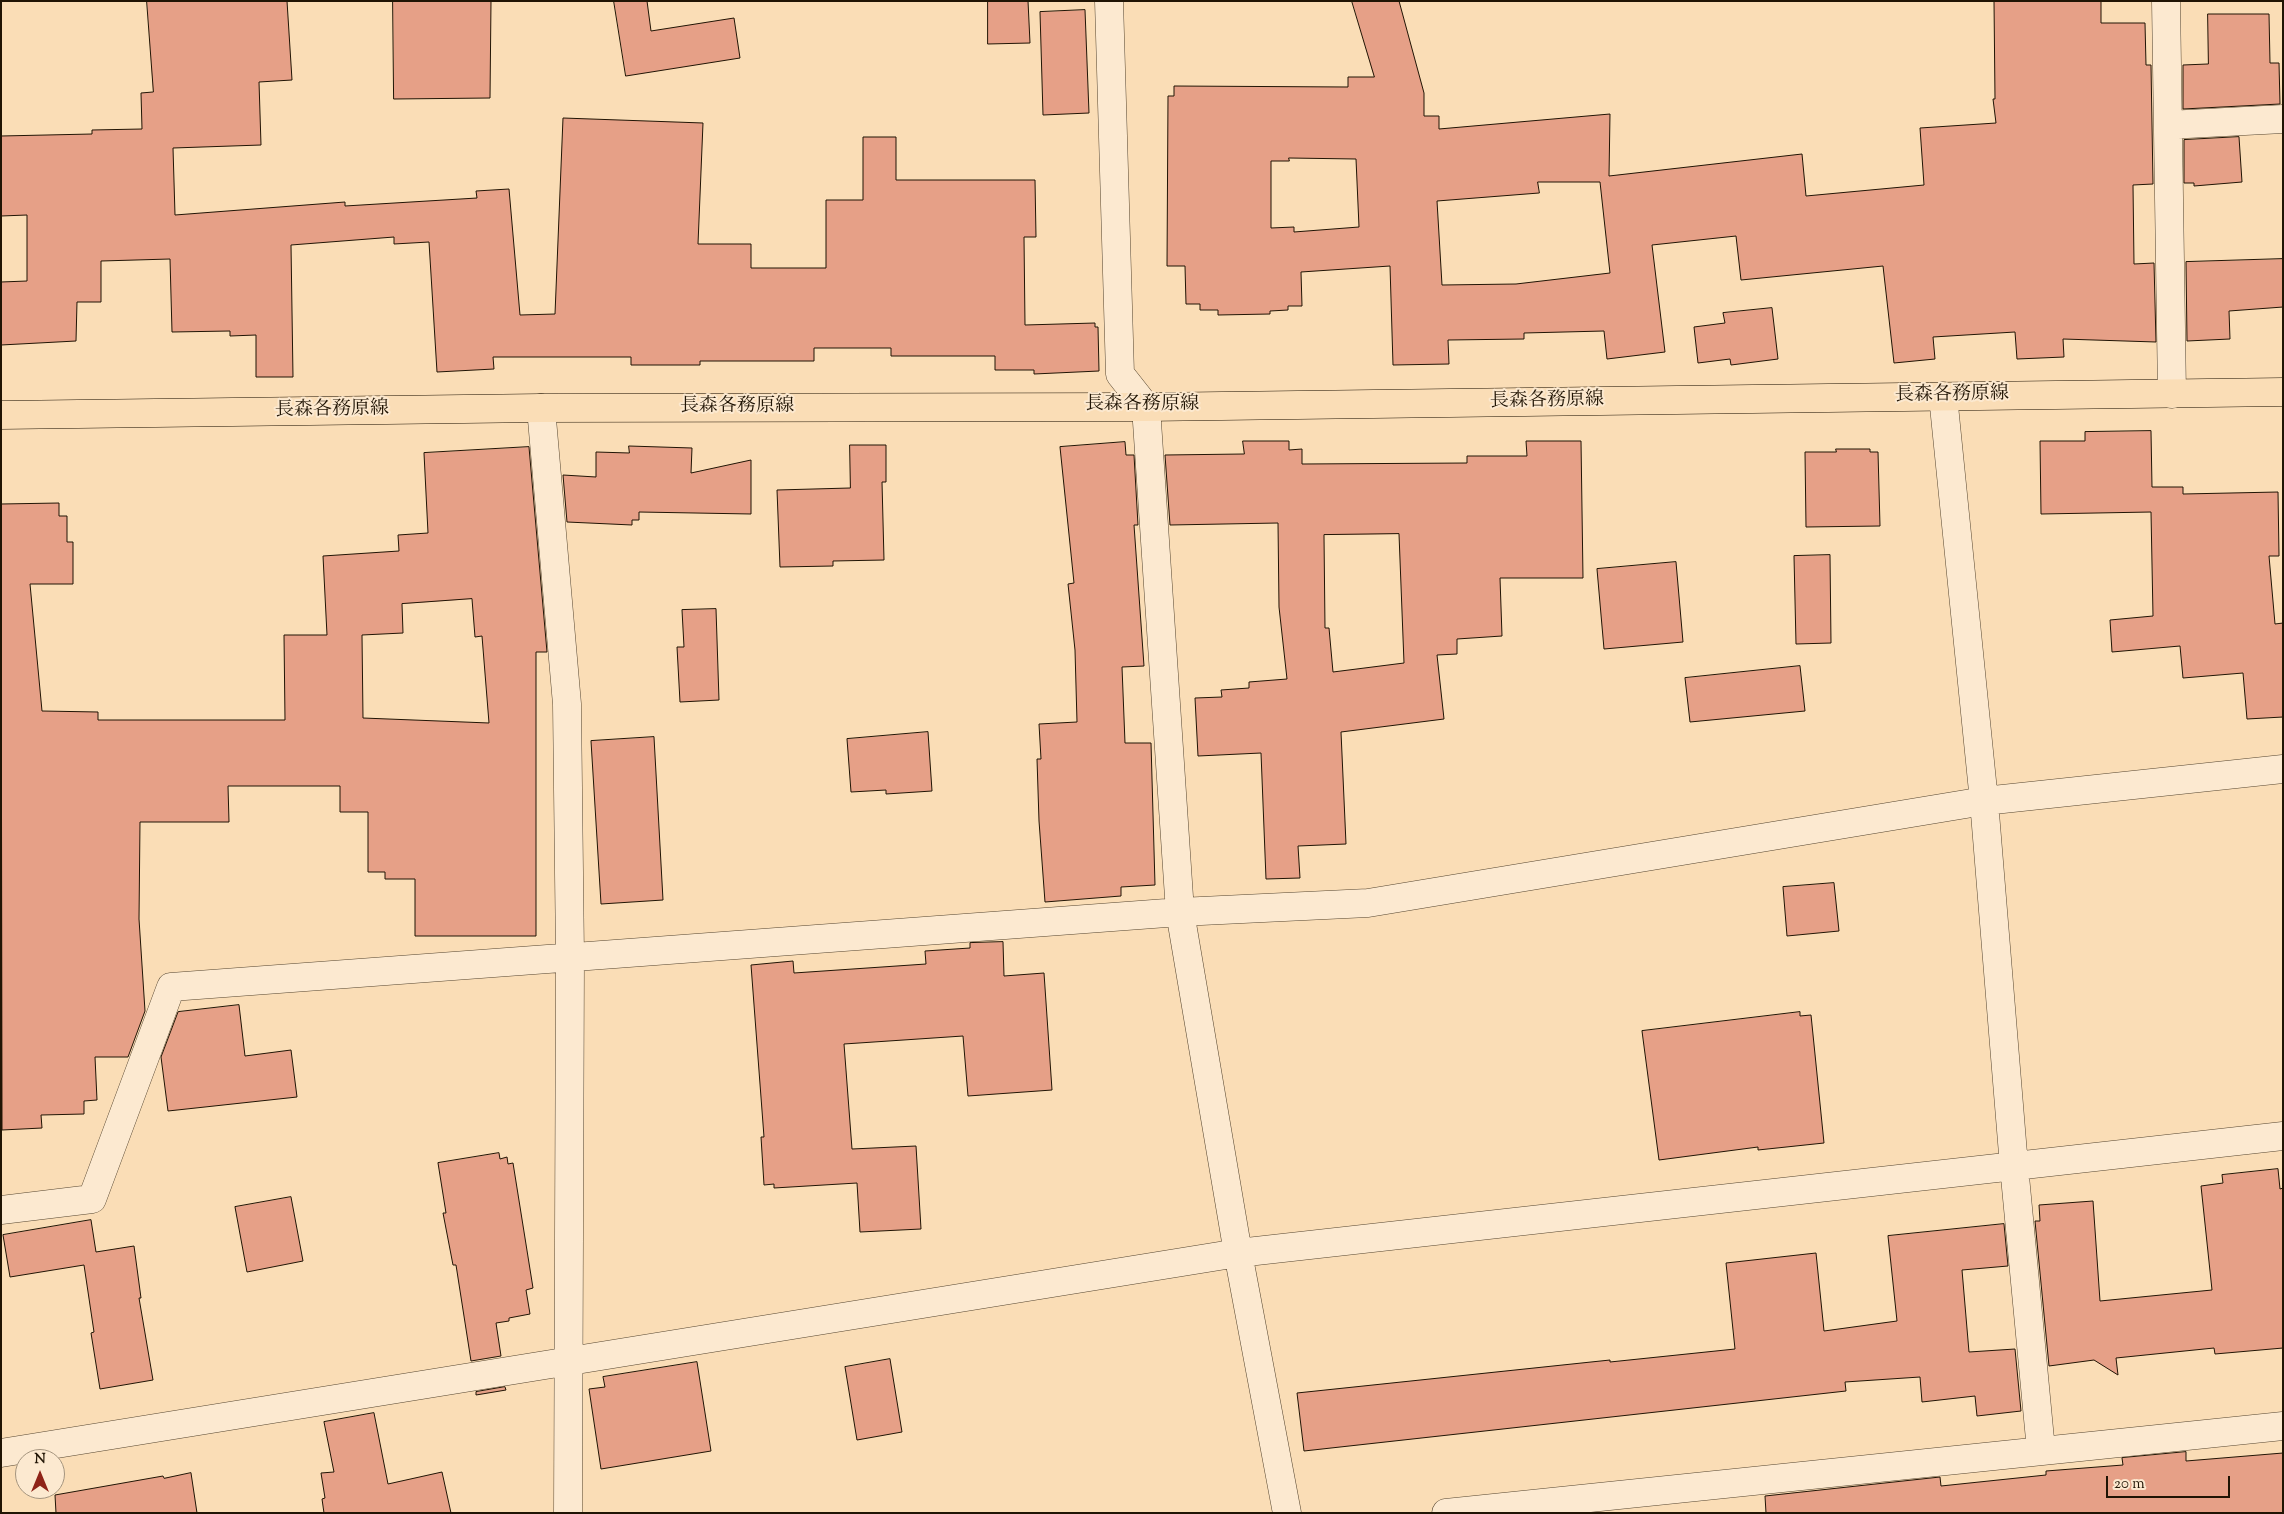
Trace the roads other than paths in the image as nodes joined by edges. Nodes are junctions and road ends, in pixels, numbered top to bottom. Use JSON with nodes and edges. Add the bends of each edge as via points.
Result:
{"nodes":[{"id":1,"x":1110,"y":1,"type":"edge"},
{"id":2,"x":2166,"y":1,"type":"edge"},
{"id":3,"x":2283,"y":119,"type":"edge"},
{"id":4,"x":2168,"y":125,"type":"junction"},
{"id":5,"x":2283,"y":392,"type":"edge"},
{"id":6,"x":2172,"y":394,"type":"junction"},
{"id":7,"x":1943,"y":396,"type":"junction"},
{"id":8,"x":1146,"y":407,"type":"junction"},
{"id":9,"x":542,"y":408,"type":"junction"},
{"id":10,"x":1,"y":415,"type":"edge"},
{"id":11,"x":2283,"y":769,"type":"edge"},
{"id":12,"x":1984,"y":801,"type":"junction"},
{"id":13,"x":1180,"y":912,"type":"junction"},
{"id":14,"x":570,"y":957,"type":"junction"},
{"id":15,"x":2283,"y":1136,"type":"edge"},
{"id":16,"x":2014,"y":1166,"type":"junction"},
{"id":17,"x":1,"y":1210,"type":"edge"},
{"id":18,"x":1238,"y":1253,"type":"junction"},
{"id":19,"x":568,"y":1362,"type":"junction"},
{"id":20,"x":2283,"y":1426,"type":"edge"},
{"id":21,"x":2041,"y":1450,"type":"junction"},
{"id":22,"x":1,"y":1453,"type":"edge"},
{"id":23,"x":568,"y":1513,"type":"edge"},
{"id":24,"x":1288,"y":1513,"type":"edge"},
{"id":25,"x":1446,"y":1513,"type":"edge"}],
"edges":[{"from":1,"to":8,"type":"street","via":[[1120,374]]},
{"from":2,"to":4,"type":"street"},
{"from":3,"to":4,"type":"street"},
{"from":4,"to":6,"type":"street"},
{"from":5,"to":6,"type":"main road","name":"長森各務原線"},
{"from":6,"to":7,"type":"main road","name":"長森各務原線"},
{"from":7,"to":8,"type":"main road","name":"長森各務原線"},
{"from":7,"to":12,"type":"street"},
{"from":8,"to":9,"type":"main road","name":"長森各務原線"},
{"from":8,"to":13,"type":"street"},
{"from":9,"to":10,"type":"main road","name":"長森各務原線"},
{"from":9,"to":14,"type":"street","via":[[567,704]]},
{"from":11,"to":12,"type":"street"},
{"from":12,"to":13,"type":"street","via":[[1368,903]]},
{"from":12,"to":16,"type":"street"},
{"from":13,"to":14,"type":"street"},
{"from":13,"to":18,"type":"street"},
{"from":14,"to":17,"type":"street","via":[[171,986],[92,1199]]},
{"from":14,"to":19,"type":"street"},
{"from":15,"to":16,"type":"street"},
{"from":16,"to":18,"type":"street"},
{"from":16,"to":21,"type":"street"},
{"from":18,"to":19,"type":"street"},
{"from":18,"to":24,"type":"street"},
{"from":19,"to":22,"type":"street"},
{"from":19,"to":23,"type":"street"},
{"from":20,"to":21,"type":"street"},
{"from":21,"to":25,"type":"street"}]}
